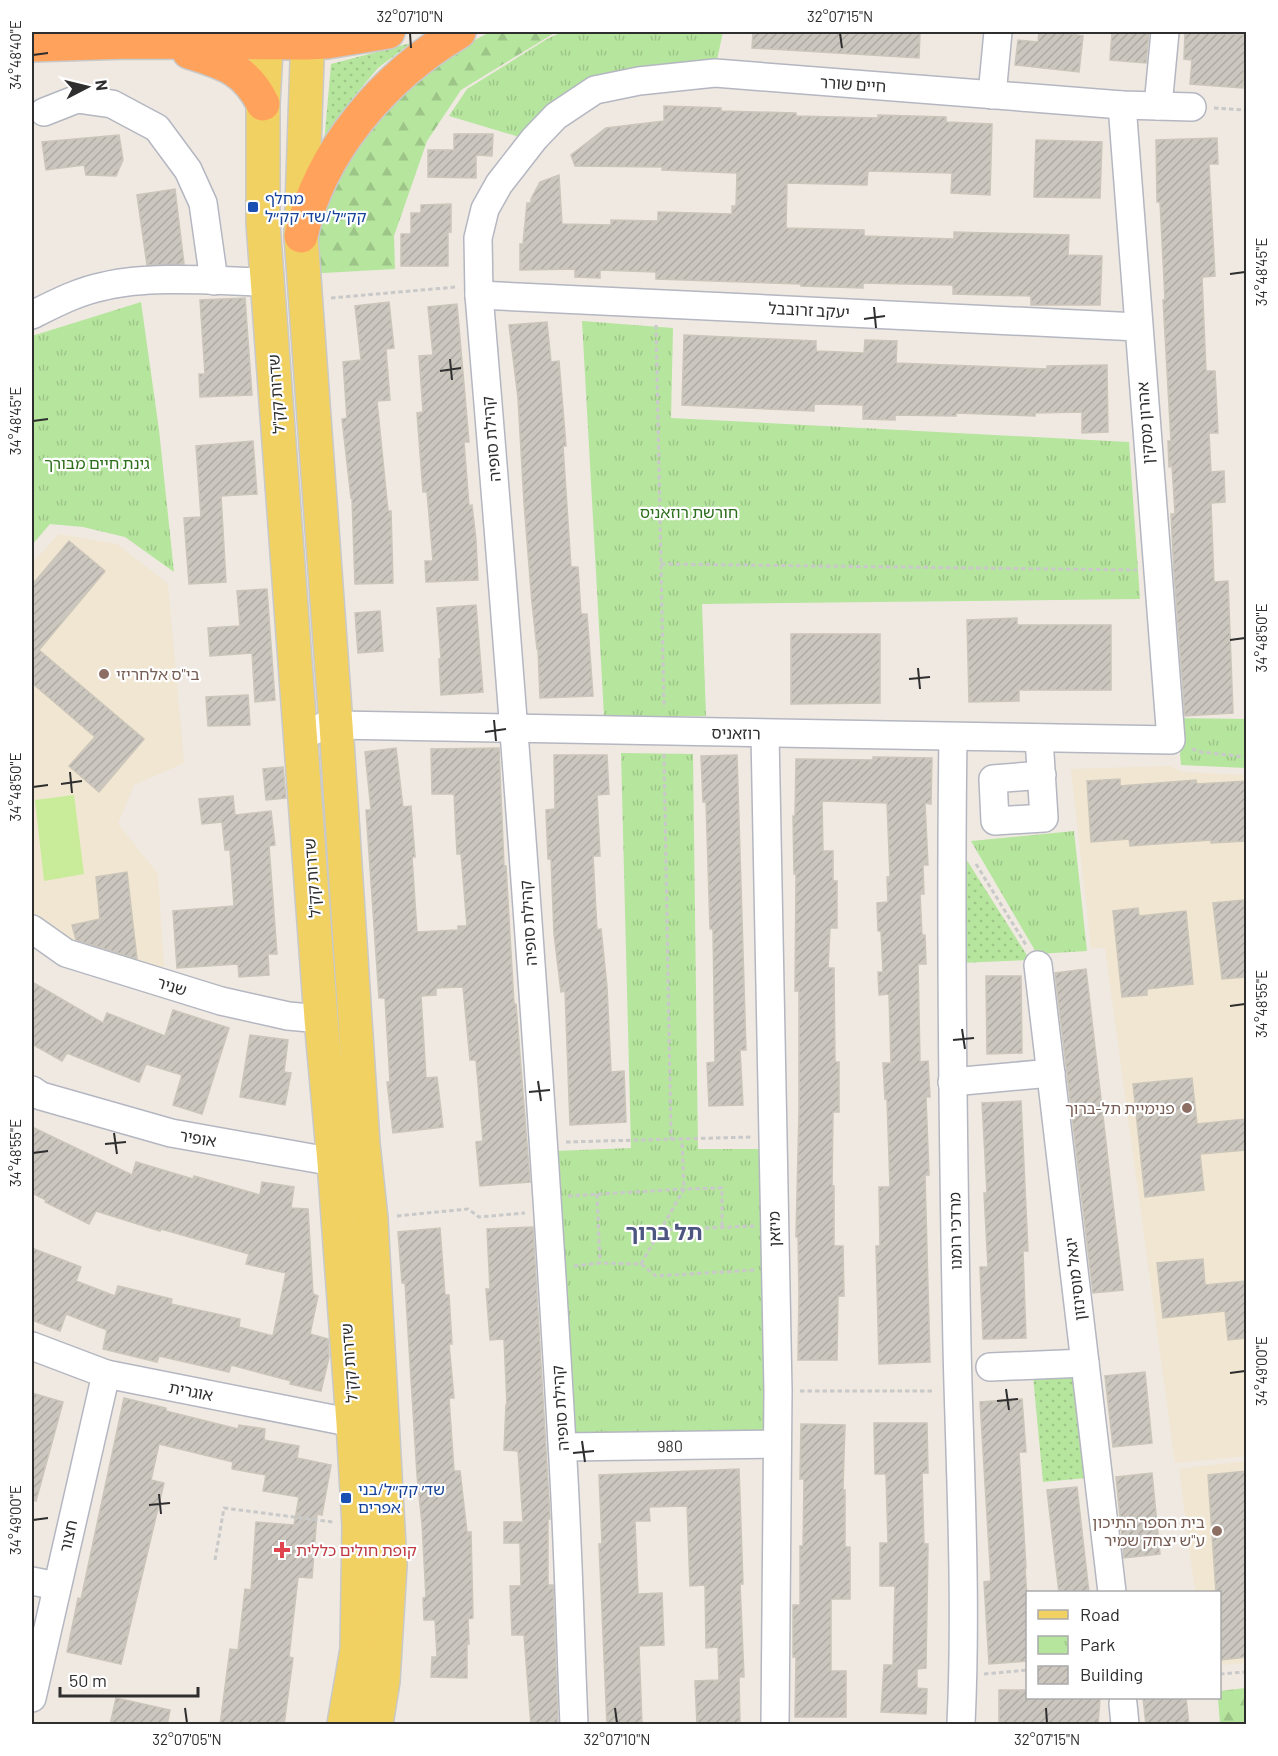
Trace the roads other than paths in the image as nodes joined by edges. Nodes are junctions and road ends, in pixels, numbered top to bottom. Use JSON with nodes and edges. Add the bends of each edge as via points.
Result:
{"nodes":[{"id":1,"x":388,"y":32,"type":"edge"},
{"id":2,"x":459,"y":32,"type":"edge"},
{"id":3,"x":998,"y":32,"type":"edge"},
{"id":4,"x":1165,"y":32,"type":"edge"},
{"id":5,"x":307,"y":37,"type":"edge"},
{"id":6,"x":266,"y":38,"type":"edge"},
{"id":7,"x":162,"y":43,"type":"junction"},
{"id":8,"x":32,"y":45,"type":"edge"},
{"id":9,"x":992,"y":95,"type":"junction"},
{"id":10,"x":263,"y":104,"type":"junction"},
{"id":11,"x":1122,"y":105,"type":"junction"},
{"id":12,"x":1158,"y":106,"type":"junction"},
{"id":13,"x":1192,"y":107,"type":"road end"},
{"id":14,"x":44,"y":112,"type":"dead end"},
{"id":15,"x":534,"y":139,"type":"joint"},
{"id":16,"x":301,"y":236,"type":"junction"},
{"id":17,"x":214,"y":281,"type":"junction"},
{"id":18,"x":267,"y":282,"type":"junction"},
{"id":19,"x":479,"y":290,"type":"junction"},
{"id":20,"x":32,"y":315,"type":"edge"},
{"id":21,"x":1138,"y":327,"type":"junction"},
{"id":22,"x":336,"y":725,"type":"junction"},
{"id":23,"x":515,"y":730,"type":"junction"},
{"id":24,"x":765,"y":734,"type":"junction"},
{"id":25,"x":302,"y":736,"type":"junction"},
{"id":26,"x":952,"y":737,"type":"junction"},
{"id":27,"x":1040,"y":738,"type":"junction"},
{"id":28,"x":1172,"y":740,"type":"joint"},
{"id":29,"x":1042,"y":775,"type":"dead end"},
{"id":30,"x":32,"y":929,"type":"edge"},
{"id":31,"x":1038,"y":965,"type":"road end"},
{"id":32,"x":321,"y":1018,"type":"junction"},
{"id":33,"x":1051,"y":1073,"type":"junction"},
{"id":34,"x":952,"y":1082,"type":"junction"},
{"id":35,"x":32,"y":1090,"type":"edge"},
{"id":36,"x":363,"y":1144,"type":"junction"},
{"id":37,"x":334,"y":1162,"type":"junction"},
{"id":38,"x":32,"y":1346,"type":"edge"},
{"id":39,"x":1085,"y":1362,"type":"junction"},
{"id":40,"x":990,"y":1367,"type":"dead end"},
{"id":41,"x":106,"y":1374,"type":"junction"},
{"id":42,"x":353,"y":1423,"type":"junction"},
{"id":43,"x":777,"y":1444,"type":"junction"},
{"id":44,"x":563,"y":1447,"type":"junction"},
{"id":45,"x":44,"y":1583,"type":"edge"},
{"id":46,"x":1112,"y":1591,"type":"edge"},
{"id":47,"x":32,"y":1698,"type":"edge"},
{"id":48,"x":344,"y":1725,"type":"edge"},
{"id":49,"x":376,"y":1725,"type":"edge"},
{"id":50,"x":574,"y":1725,"type":"edge"},
{"id":51,"x":775,"y":1725,"type":"edge"},
{"id":52,"x":961,"y":1725,"type":"edge"}],
"edges":[{"from":1,"to":5,"type":"highway","via":[[334,41]]},
{"from":2,"to":16,"type":"highway","via":[[388,85],[364,112],[318,183]]},
{"from":3,"to":9,"type":"street"},
{"from":4,"to":12,"type":"street"},
{"from":5,"to":6,"type":"highway"},
{"from":5,"to":16,"type":"main road","name":"שדרות קק\"ל"},
{"from":6,"to":7,"type":"highway"},
{"from":6,"to":10,"type":"main road","name":"שדרות קק\"ל"},
{"from":7,"to":8,"type":"highway"},
{"from":7,"to":10,"type":"highway","via":[[234,68],[251,83]]},
{"from":9,"to":11,"type":"street","name":"חיים שורר"},
{"from":9,"to":15,"type":"street","name":"חיים שורר","via":[[715,73],[595,90],[556,116]]},
{"from":10,"to":18,"type":"main road","name":"שדרות קק\"ל"},
{"from":11,"to":12,"type":"street","name":"חיים שורר"},
{"from":11,"to":21,"type":"street","name":"אהרון מסקין"},
{"from":12,"to":13,"type":"street","name":"חיים שורר"},
{"from":14,"to":17,"type":"street","via":[[77,99],[112,104],[157,128],[188,170],[203,203]]},
{"from":15,"to":19,"type":"street","name":"קהילת סופיה","via":[[485,209],[478,238]]},
{"from":16,"to":22,"type":"main road","name":"שדרות קק\"ל"},
{"from":17,"to":18,"type":"street"},
{"from":17,"to":20,"type":"street","via":[[108,285],[76,294]]},
{"from":18,"to":25,"type":"main road","name":"שדרות קק\"ל"},
{"from":19,"to":21,"type":"street","name":"יעקב זרובבל"},
{"from":19,"to":23,"type":"street","name":"קהילת סופיה"},
{"from":21,"to":28,"type":"street","name":"אהרון מסקין"},
{"from":22,"to":23,"type":"street","name":"רוזאניס"},
{"from":22,"to":25,"type":"street","name":"רוזאניס"},
{"from":22,"to":36,"type":"main road","name":"שדרות קק\"ל"},
{"from":23,"to":24,"type":"street","name":"רוזאניס"},
{"from":23,"to":44,"type":"street","name":"קהילת סופיה"},
{"from":24,"to":26,"type":"street","name":"רוזאניס"},
{"from":24,"to":43,"type":"street","name":"מיזאן"},
{"from":25,"to":32,"type":"main road","name":"שדרות קק\"ל"},
{"from":26,"to":27,"type":"street","name":"רוזאניס"},
{"from":26,"to":34,"type":"street","name":"מרדכי רומנו"},
{"from":27,"to":28,"type":"street","name":"רוזאניס"},
{"from":27,"to":29,"type":"street"},
{"from":30,"to":32,"type":"street","name":"שניר","via":[[66,952],[211,998],[288,1016]]},
{"from":31,"to":33,"type":"street","name":"יגאל מוסינזון"},
{"from":32,"to":37,"type":"main road","name":"שדרות קק\"ל"},
{"from":33,"to":34,"type":"street"},
{"from":33,"to":39,"type":"street","name":"יגאל מוסינזון"},
{"from":34,"to":52,"type":"street","name":"מרדכי רומנו"},
{"from":35,"to":37,"type":"street","name":"אופיר","via":[[41,1096],[171,1133]]},
{"from":36,"to":37,"type":"street","via":[[356,1153]]},
{"from":36,"to":49,"type":"main road","name":"שדרות קק\"ל","via":[[371,1219],[390,1565],[383,1681]]},
{"from":37,"to":42,"type":"main road","name":"שדרות קק\"ל"},
{"from":38,"to":41,"type":"street","name":"אוגרית"},
{"from":39,"to":40,"type":"street"},
{"from":39,"to":46,"type":"street","name":"יגאל מוסינזון"},
{"from":41,"to":42,"type":"street","name":"אוגרית"},
{"from":41,"to":45,"type":"street","name":"חצור"},
{"from":42,"to":48,"type":"main road","name":"שדרות קק\"ל","via":[[359,1526],[357,1649]]},
{"from":43,"to":44,"type":"street","name":"980"},
{"from":43,"to":51,"type":"street","name":"מיזאן"},
{"from":44,"to":50,"type":"street","name":"קהילת סופיה"},
{"from":45,"to":47,"type":"street","name":"חצור"}]}
